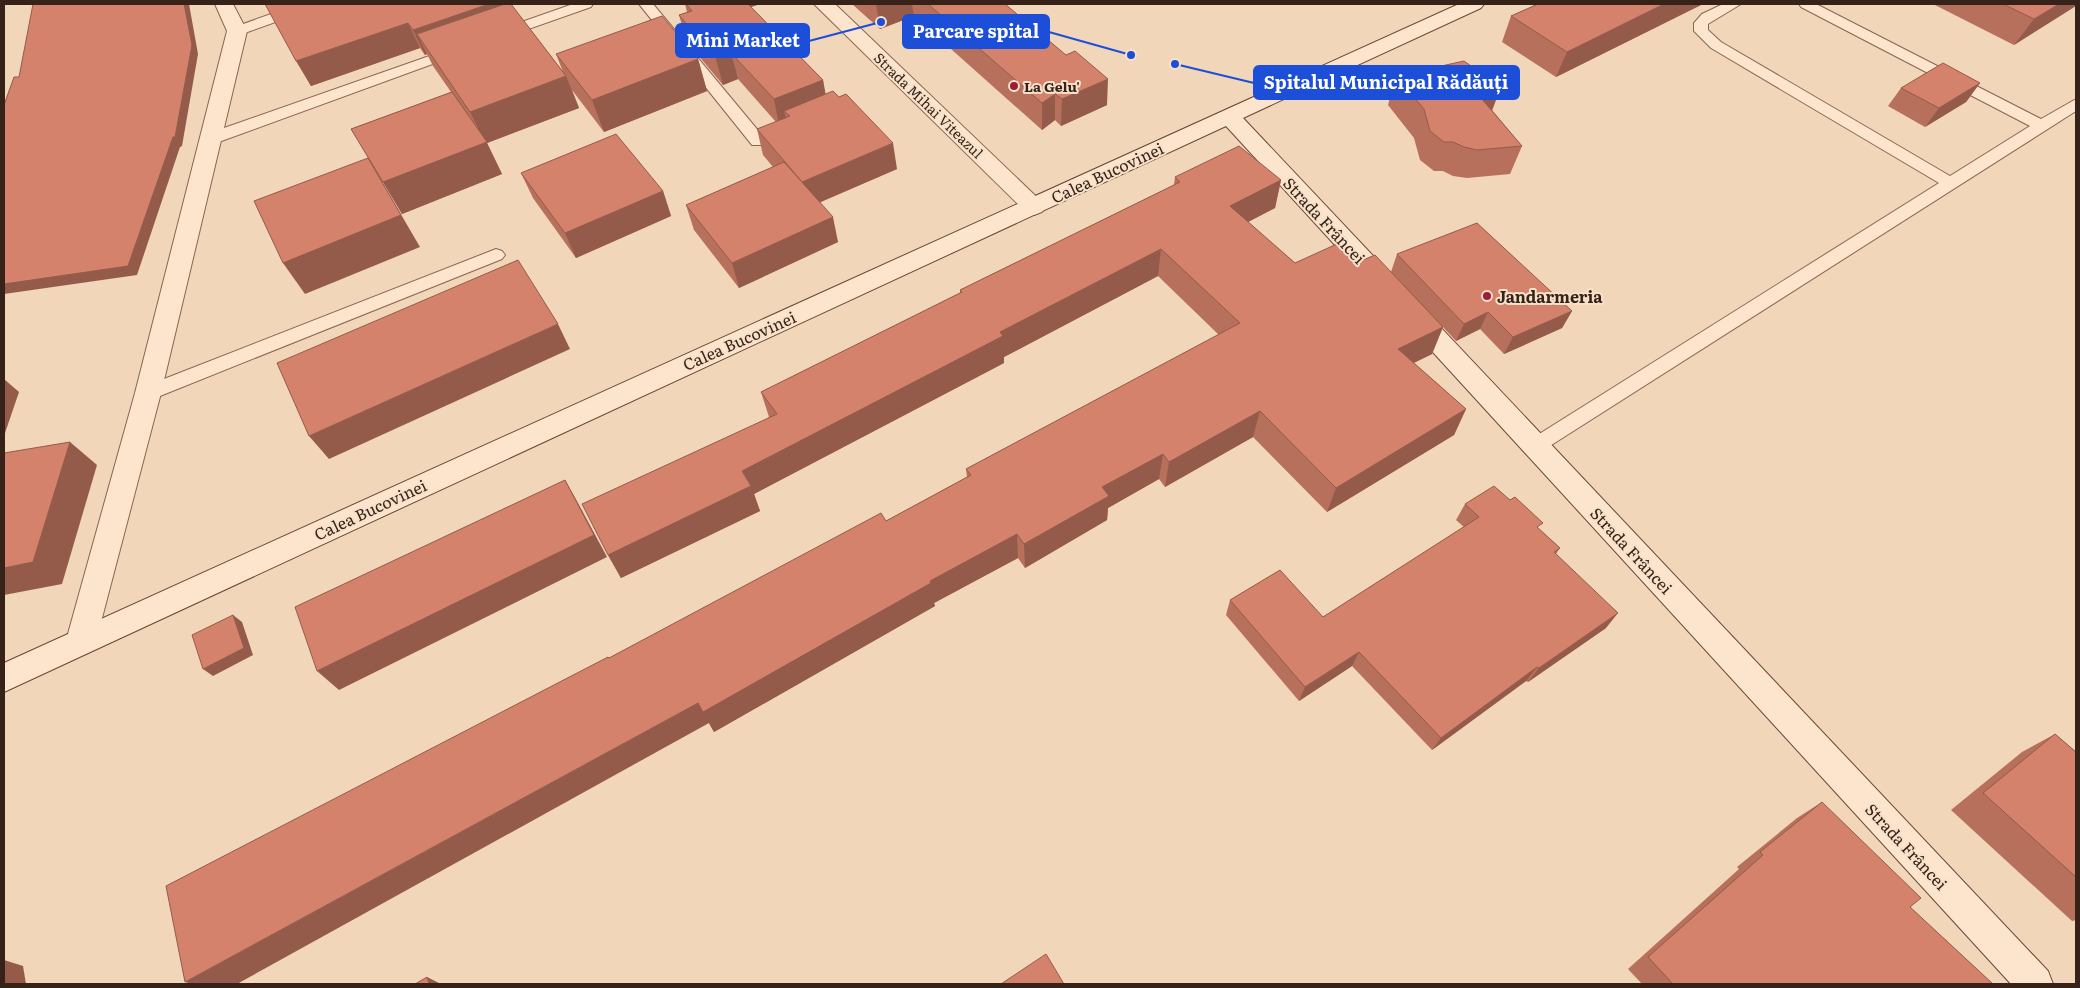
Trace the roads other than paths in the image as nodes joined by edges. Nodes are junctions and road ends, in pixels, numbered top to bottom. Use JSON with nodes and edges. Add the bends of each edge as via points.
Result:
{"nodes":[{"id":1,"x":224,"y":4,"type":"edge"},
{"id":2,"x":312,"y":4,"type":"edge"},
{"id":3,"x":586,"y":4,"type":"edge"},
{"id":4,"x":646,"y":4,"type":"edge"},
{"id":5,"x":824,"y":4,"type":"edge"},
{"id":6,"x":1474,"y":4,"type":"edge"},
{"id":7,"x":1734,"y":4,"type":"edge"},
{"id":8,"x":1806,"y":4,"type":"edge"},
{"id":9,"x":237,"y":31,"type":"junction"},
{"id":10,"x":2076,"y":104,"type":"edge"},
{"id":11,"x":2060,"y":114,"type":"junction"},
{"id":12,"x":1228,"y":115,"type":"junction"},
{"id":13,"x":802,"y":123,"type":"edge"},
{"id":14,"x":2076,"y":123,"type":"edge"},
{"id":15,"x":2041,"y":126,"type":"junction"},
{"id":16,"x":210,"y":139,"type":"junction"},
{"id":17,"x":1950,"y":183,"type":"junction"},
{"id":18,"x":1034,"y":207,"type":"junction"},
{"id":19,"x":496,"y":255,"type":"dead end"},
{"id":20,"x":148,"y":393,"type":"junction"},
{"id":21,"x":1535,"y":446,"type":"junction"},
{"id":22,"x":81,"y":641,"type":"junction"},
{"id":23,"x":4,"y":678,"type":"edge"},
{"id":24,"x":2035,"y":984,"type":"edge"}],
"edges":[{"from":1,"to":9,"type":"street"},
{"from":2,"to":9,"type":"lane"},
{"from":3,"to":16,"type":"lane"},
{"from":4,"to":13,"type":"lane","via":[[758,141]]},
{"from":5,"to":18,"type":"street","name":"Strada Mihai Viteazul"},
{"from":6,"to":12,"type":"street","name":"Calea Bucovinei"},
{"from":7,"to":17,"type":"lane","via":[[1701,23],[1701,31],[1716,45]]},
{"from":8,"to":15,"type":"lane"},
{"from":9,"to":16,"type":"street"},
{"from":10,"to":11,"type":"lane"},
{"from":11,"to":14,"type":"lane"},
{"from":11,"to":15,"type":"lane"},
{"from":12,"to":18,"type":"street","name":"Calea Bucovinei"},
{"from":12,"to":21,"type":"street","name":"Strada Frâncei"},
{"from":15,"to":17,"type":"lane"},
{"from":16,"to":20,"type":"street"},
{"from":17,"to":21,"type":"lane"},
{"from":18,"to":22,"type":"street","name":"Calea Bucovinei"},
{"from":19,"to":20,"type":"lane"},
{"from":20,"to":22,"type":"street"},
{"from":21,"to":24,"type":"street","name":"Strada Frâncei"},
{"from":22,"to":23,"type":"street","name":"Calea Bucovinei"}]}
